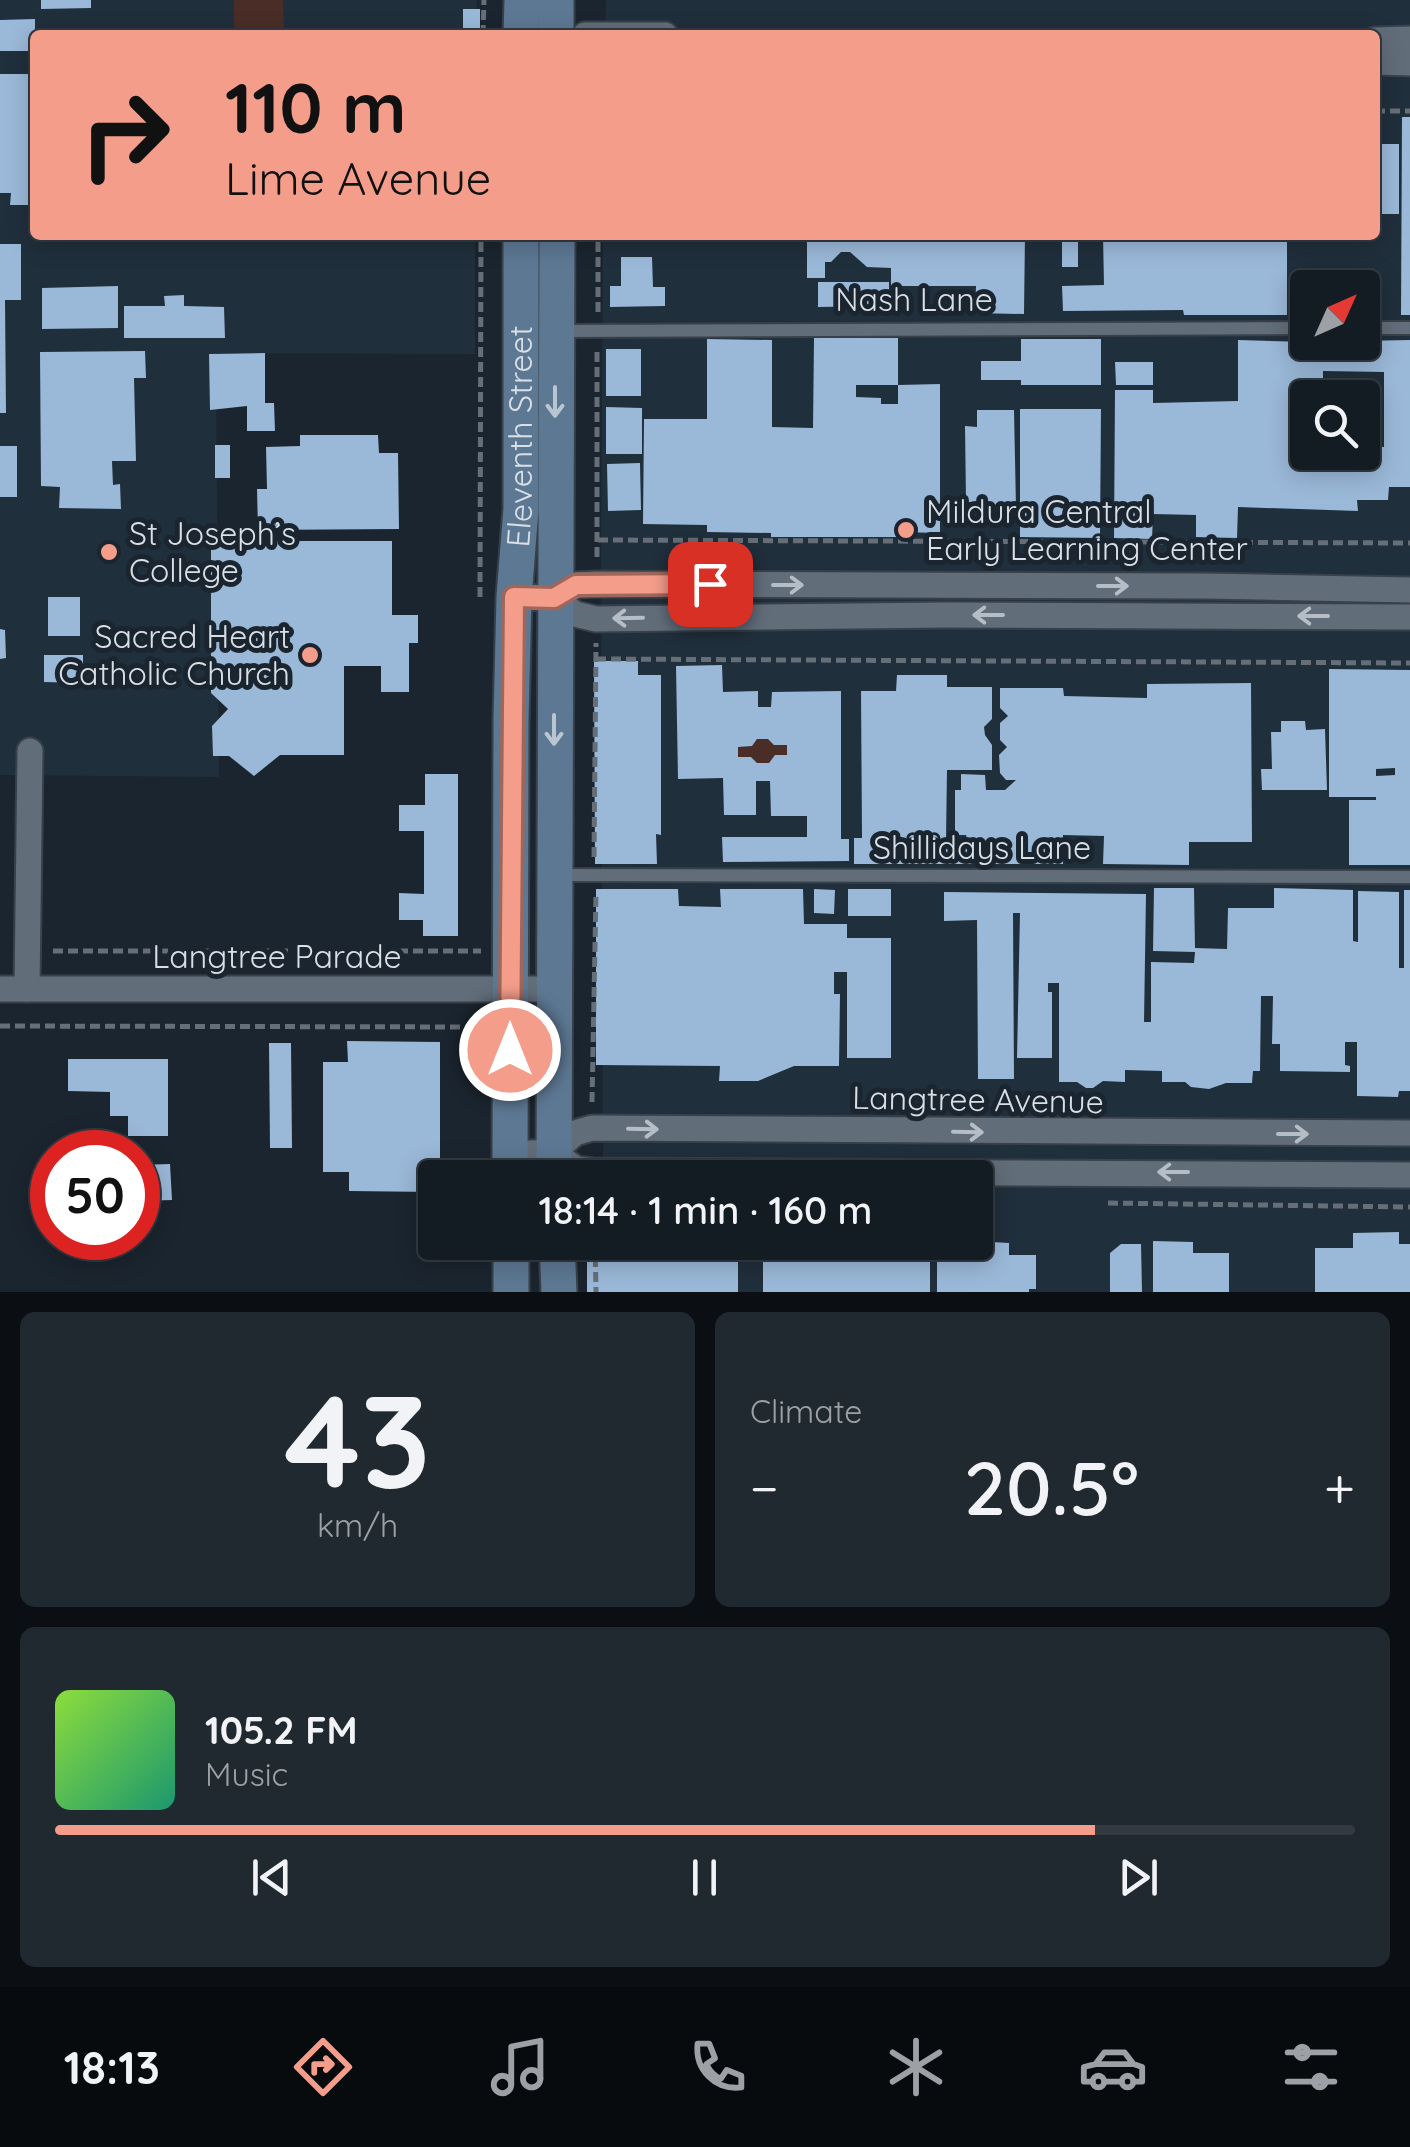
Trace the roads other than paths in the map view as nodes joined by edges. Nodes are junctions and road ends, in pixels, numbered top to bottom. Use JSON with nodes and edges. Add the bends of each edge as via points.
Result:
{"nodes":[{"id":1,"x":522,"y":0,"type":"edge"},
{"id":2,"x":556,"y":0,"type":"edge"},
{"id":3,"x":521,"y":30,"type":"edge"},
{"id":4,"x":556,"y":30,"type":"edge"},
{"id":5,"x":1380,"y":40,"type":"edge"},
{"id":6,"x":1410,"y":40,"type":"edge"},
{"id":7,"x":1380,"y":62,"type":"edge"},
{"id":8,"x":1410,"y":63,"type":"edge"},
{"id":9,"x":522,"y":240,"type":"edge"},
{"id":10,"x":556,"y":240,"type":"edge"},
{"id":11,"x":1290,"y":328,"type":"edge"},
{"id":12,"x":1380,"y":328,"type":"edge"},
{"id":13,"x":1410,"y":328,"type":"edge"},
{"id":14,"x":538,"y":330,"type":"junction"},
{"id":15,"x":1410,"y":590,"type":"edge"},
{"id":16,"x":514,"y":597,"type":"junction"},
{"id":17,"x":554,"y":598,"type":"junction"},
{"id":18,"x":1410,"y":617,"type":"edge"},
{"id":19,"x":30,"y":751,"type":"dead end"},
{"id":20,"x":554,"y":875,"type":"junction"},
{"id":21,"x":1410,"y":877,"type":"edge"},
{"id":22,"x":0,"y":989,"type":"edge"},
{"id":23,"x":27,"y":989,"type":"junction"},
{"id":24,"x":554,"y":989,"type":"junction"},
{"id":25,"x":510,"y":990,"type":"junction"},
{"id":26,"x":1410,"y":1133,"type":"edge"},
{"id":27,"x":510,"y":1160,"type":"edge"},
{"id":28,"x":554,"y":1160,"type":"edge"},
{"id":29,"x":557,"y":1160,"type":"edge"},
{"id":30,"x":993,"y":1173,"type":"edge"},
{"id":31,"x":1410,"y":1175,"type":"edge"},
{"id":32,"x":510,"y":1260,"type":"edge"},
{"id":33,"x":558,"y":1260,"type":"edge"},
{"id":34,"x":511,"y":1292,"type":"edge"},
{"id":35,"x":559,"y":1292,"type":"edge"}],
"edges":[{"from":1,"to":3,"type":"main road"},
{"from":2,"to":4,"type":"main road"},
{"from":5,"to":6,"type":"street"},
{"from":7,"to":8,"type":"street"},
{"from":9,"to":14,"type":"main road","name":"Eleventh Street"},
{"from":10,"to":14,"type":"main road","name":"Eleventh Street"},
{"from":11,"to":14,"type":"lane","name":"Nash Lane"},
{"from":12,"to":13,"type":"lane"},
{"from":14,"to":16,"type":"main road","name":"Eleventh Street"},
{"from":14,"to":17,"type":"main road","name":"Eleventh Street","one_way":true},
{"from":17,"to":15,"type":"street","one_way":true,"via":[[576,585],[596,584]]},
{"from":16,"to":17,"type":"street"},
{"from":16,"to":25,"type":"main road","name":"Eleventh Street"},
{"from":18,"to":17,"type":"street","one_way":true,"via":[[596,619]]},
{"from":17,"to":20,"type":"main road","name":"Eleventh Street","one_way":true},
{"from":19,"to":23,"type":"street"},
{"from":20,"to":21,"type":"lane","name":"Shillidays Lane"},
{"from":20,"to":24,"type":"main road","name":"Eleventh Street"},
{"from":22,"to":23,"type":"street","name":"Langtree Parade"},
{"from":23,"to":25,"type":"street","name":"Langtree Parade"},
{"from":24,"to":25,"type":"street","name":"Langtree Parade"},
{"from":24,"to":28,"type":"main road","name":"Eleventh Street"},
{"from":25,"to":27,"type":"main road","name":"Eleventh Street"},
{"from":29,"to":26,"type":"street","name":"Langtree Avenue","one_way":true,"via":[[575,1133],[592,1128]]},
{"from":31,"to":30,"type":"street","one_way":true},
{"from":32,"to":34,"type":"main road"},
{"from":33,"to":35,"type":"main road"}]}
